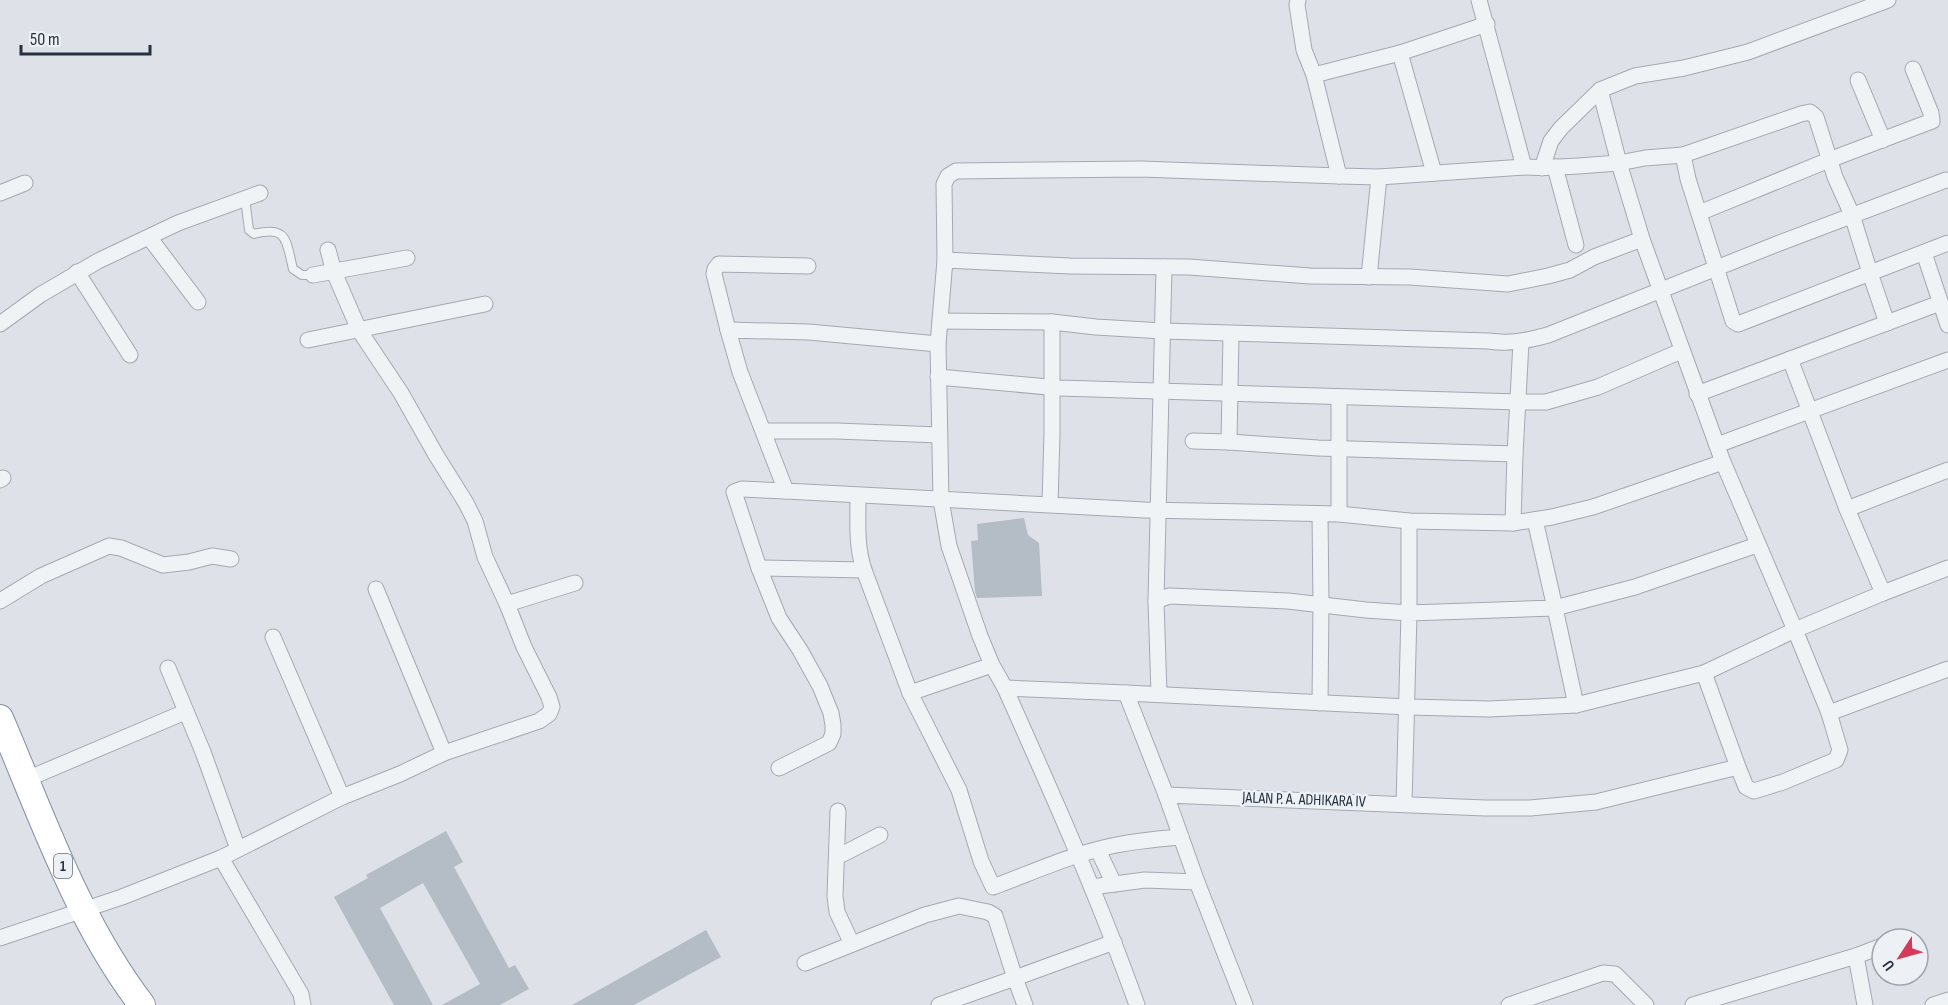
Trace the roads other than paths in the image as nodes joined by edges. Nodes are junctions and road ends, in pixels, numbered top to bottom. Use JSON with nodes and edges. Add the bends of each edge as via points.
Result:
{"nodes":[{"id":1,"x":1298,"y":0,"type":"edge"},
{"id":2,"x":1479,"y":0,"type":"edge"},
{"id":3,"x":1888,"y":0,"type":"edge"},
{"id":4,"x":1487,"y":24,"type":"junction"},
{"id":5,"x":1400,"y":53,"type":"junction"},
{"id":6,"x":1913,"y":69,"type":"dead end"},
{"id":7,"x":1314,"y":75,"type":"junction"},
{"id":8,"x":1858,"y":80,"type":"dead end"},
{"id":9,"x":1600,"y":90,"type":"junction"},
{"id":10,"x":1883,"y":140,"type":"junction"},
{"id":11,"x":1683,"y":155,"type":"junction"},
{"id":12,"x":1829,"y":160,"type":"junction"},
{"id":13,"x":1619,"y":163,"type":"junction"},
{"id":14,"x":1524,"y":167,"type":"junction"},
{"id":15,"x":1548,"y":168,"type":"junction"},
{"id":16,"x":1434,"y":173,"type":"junction"},
{"id":17,"x":1340,"y":176,"type":"junction"},
{"id":18,"x":1379,"y":177,"type":"junction"},
{"id":19,"x":1946,"y":180,"type":"dead end"},
{"id":20,"x":25,"y":183,"type":"dead end"},
{"id":21,"x":0,"y":193,"type":"edge"},
{"id":22,"x":260,"y":193,"type":"dead end"},
{"id":23,"x":245,"y":198,"type":"junction"},
{"id":24,"x":1699,"y":213,"type":"junction"},
{"id":25,"x":1852,"y":215,"type":"junction"},
{"id":26,"x":149,"y":237,"type":"junction"},
{"id":27,"x":1642,"y":239,"type":"junction"},
{"id":28,"x":1948,"y":243,"type":"edge"},
{"id":29,"x":1576,"y":245,"type":"dead end"},
{"id":30,"x":328,"y":250,"type":"dead end"},
{"id":31,"x":1924,"y":253,"type":"junction"},
{"id":32,"x":407,"y":258,"type":"dead end"},
{"id":33,"x":945,"y":260,"type":"junction"},
{"id":34,"x":808,"y":266,"type":"dead end"},
{"id":35,"x":1164,"y":267,"type":"junction"},
{"id":36,"x":1717,"y":267,"type":"junction"},
{"id":37,"x":76,"y":272,"type":"junction"},
{"id":38,"x":334,"y":272,"type":"junction"},
{"id":39,"x":1870,"y":273,"type":"junction"},
{"id":40,"x":312,"y":275,"type":"joint"},
{"id":41,"x":1369,"y":277,"type":"junction"},
{"id":42,"x":1662,"y":289,"type":"junction"},
{"id":43,"x":198,"y":302,"type":"dead end"},
{"id":44,"x":1940,"y":303,"type":"junction"},
{"id":45,"x":484,"y":304,"type":"dead end"},
{"id":46,"x":940,"y":321,"type":"junction"},
{"id":47,"x":1052,"y":322,"type":"junction"},
{"id":48,"x":1887,"y":323,"type":"junction"},
{"id":49,"x":0,"y":324,"type":"edge"},
{"id":50,"x":1948,"y":326,"type":"edge"},
{"id":51,"x":359,"y":330,"type":"junction"},
{"id":52,"x":728,"y":330,"type":"junction"},
{"id":53,"x":1163,"y":331,"type":"junction"},
{"id":54,"x":1231,"y":334,"type":"junction"},
{"id":55,"x":308,"y":340,"type":"dead end"},
{"id":56,"x":1521,"y":342,"type":"junction"},
{"id":57,"x":938,"y":344,"type":"junction"},
{"id":58,"x":1681,"y":351,"type":"junction"},
{"id":59,"x":130,"y":356,"type":"dead end"},
{"id":60,"x":1790,"y":359,"type":"junction"},
{"id":61,"x":1948,"y":360,"type":"edge"},
{"id":62,"x":938,"y":377,"type":"junction"},
{"id":63,"x":1052,"y":388,"type":"junction"},
{"id":64,"x":1162,"y":392,"type":"junction"},
{"id":65,"x":1229,"y":394,"type":"junction"},
{"id":66,"x":1697,"y":394,"type":"junction"},
{"id":67,"x":1339,"y":397,"type":"junction"},
{"id":68,"x":1519,"y":402,"type":"junction"},
{"id":69,"x":1809,"y":412,"type":"junction"},
{"id":70,"x":764,"y":431,"type":"junction"},
{"id":71,"x":939,"y":435,"type":"junction"},
{"id":72,"x":1193,"y":441,"type":"dead end"},
{"id":73,"x":1229,"y":442,"type":"junction"},
{"id":74,"x":1717,"y":445,"type":"junction"},
{"id":75,"x":1340,"y":449,"type":"junction"},
{"id":76,"x":1515,"y":454,"type":"junction"},
{"id":77,"x":1722,"y":462,"type":"junction"},
{"id":78,"x":1948,"y":470,"type":"edge"},
{"id":79,"x":786,"y":491,"type":"junction"},
{"id":80,"x":858,"y":496,"type":"junction"},
{"id":81,"x":941,"y":500,"type":"junction"},
{"id":82,"x":1050,"y":504,"type":"junction"},
{"id":83,"x":1847,"y":509,"type":"junction"},
{"id":84,"x":1158,"y":511,"type":"junction"},
{"id":85,"x":1320,"y":514,"type":"junction"},
{"id":86,"x":1339,"y":514,"type":"junction"},
{"id":87,"x":1535,"y":520,"type":"junction"},
{"id":88,"x":1409,"y":521,"type":"junction"},
{"id":89,"x":1513,"y":523,"type":"junction"},
{"id":90,"x":1757,"y":545,"type":"junction"},
{"id":91,"x":231,"y":559,"type":"dead end"},
{"id":92,"x":759,"y":568,"type":"junction"},
{"id":93,"x":1948,"y":568,"type":"edge"},
{"id":94,"x":864,"y":570,"type":"junction"},
{"id":95,"x":575,"y":583,"type":"dead end"},
{"id":96,"x":376,"y":589,"type":"dead end"},
{"id":97,"x":1883,"y":593,"type":"junction"},
{"id":98,"x":0,"y":601,"type":"edge"},
{"id":99,"x":1156,"y":601,"type":"junction"},
{"id":100,"x":507,"y":604,"type":"junction"},
{"id":101,"x":1322,"y":605,"type":"junction"},
{"id":102,"x":1555,"y":608,"type":"junction"},
{"id":103,"x":1409,"y":613,"type":"junction"},
{"id":104,"x":1795,"y":630,"type":"junction"},
{"id":105,"x":273,"y":637,"type":"dead end"},
{"id":106,"x":992,"y":665,"type":"junction"},
{"id":107,"x":168,"y":668,"type":"dead end"},
{"id":108,"x":1948,"y":669,"type":"edge"},
{"id":109,"x":1704,"y":673,"type":"junction"},
{"id":110,"x":1005,"y":688,"type":"junction"},
{"id":111,"x":910,"y":693,"type":"junction"},
{"id":112,"x":1126,"y":693,"type":"junction"},
{"id":113,"x":1159,"y":694,"type":"junction"},
{"id":114,"x":1320,"y":703,"type":"junction"},
{"id":115,"x":1576,"y":705,"type":"junction"},
{"id":116,"x":1408,"y":707,"type":"junction"},
{"id":117,"x":185,"y":712,"type":"junction"},
{"id":118,"x":1829,"y":713,"type":"junction"},
{"id":119,"x":0,"y":718,"type":"edge"},
{"id":120,"x":444,"y":753,"type":"junction"},
{"id":121,"x":779,"y":768,"type":"dead end"},
{"id":122,"x":1738,"y":768,"type":"junction"},
{"id":123,"x":27,"y":779,"type":"junction"},
{"id":124,"x":1166,"y":795,"type":"junction"},
{"id":125,"x":342,"y":797,"type":"junction"},
{"id":126,"x":1404,"y":804,"type":"junction"},
{"id":127,"x":838,"y":811,"type":"dead end"},
{"id":128,"x":880,"y":836,"type":"dead end"},
{"id":129,"x":1182,"y":839,"type":"junction"},
{"id":130,"x":238,"y":849,"type":"junction"},
{"id":131,"x":1099,"y":851,"type":"junction"},
{"id":132,"x":1079,"y":855,"type":"junction"},
{"id":133,"x":837,"y":857,"type":"junction"},
{"id":134,"x":221,"y":858,"type":"junction"},
{"id":135,"x":1196,"y":880,"type":"junction"},
{"id":136,"x":1113,"y":883,"type":"junction"},
{"id":137,"x":1092,"y":887,"type":"junction"},
{"id":138,"x":83,"y":911,"type":"junction"},
{"id":139,"x":0,"y":938,"type":"edge"},
{"id":140,"x":1114,"y":942,"type":"junction"},
{"id":141,"x":852,"y":944,"type":"junction"},
{"id":142,"x":1870,"y":951,"type":"edge"},
{"id":143,"x":1856,"y":956,"type":"junction"},
{"id":144,"x":805,"y":963,"type":"dead end"},
{"id":145,"x":1016,"y":978,"type":"junction"},
{"id":146,"x":1948,"y":1000,"type":"edge"},
{"id":147,"x":142,"y":1005,"type":"edge"},
{"id":148,"x":303,"y":1005,"type":"edge"},
{"id":149,"x":939,"y":1005,"type":"edge"},
{"id":150,"x":1025,"y":1005,"type":"edge"},
{"id":151,"x":1137,"y":1005,"type":"edge"},
{"id":152,"x":1245,"y":1005,"type":"edge"},
{"id":153,"x":1509,"y":1005,"type":"edge"},
{"id":154,"x":1646,"y":1005,"type":"edge"},
{"id":155,"x":1693,"y":1005,"type":"edge"},
{"id":156,"x":1865,"y":1005,"type":"edge"},
{"id":157,"x":1933,"y":1005,"type":"edge"}],
"edges":[{"from":1,"to":7,"type":"street","via":[[1304,50]]},
{"from":2,"to":4,"type":"street"},
{"from":3,"to":9,"type":"street","via":[[1748,52],[1635,76]]},
{"from":4,"to":5,"type":"street"},
{"from":4,"to":14,"type":"street"},
{"from":5,"to":7,"type":"street"},
{"from":5,"to":16,"type":"street"},
{"from":6,"to":10,"type":"street","via":[[1932,122]]},
{"from":7,"to":17,"type":"street"},
{"from":8,"to":10,"type":"street"},
{"from":9,"to":13,"type":"street"},
{"from":9,"to":15,"type":"street","via":[[1551,141]]},
{"from":10,"to":12,"type":"street"},
{"from":11,"to":12,"type":"street","via":[[1810,112],[1816,117]]},
{"from":11,"to":13,"type":"street"},
{"from":11,"to":24,"type":"street"},
{"from":12,"to":24,"type":"street"},
{"from":12,"to":25,"type":"street"},
{"from":13,"to":15,"type":"street"},
{"from":13,"to":27,"type":"street"},
{"from":14,"to":15,"type":"street"},
{"from":14,"to":16,"type":"street"},
{"from":15,"to":29,"type":"street"},
{"from":16,"to":18,"type":"street"},
{"from":17,"to":18,"type":"street"},
{"from":17,"to":33,"type":"street","via":[[1141,169],[956,171],[944,184]]},
{"from":18,"to":41,"type":"street"},
{"from":19,"to":25,"type":"street"},
{"from":20,"to":21,"type":"street"},
{"from":22,"to":23,"type":"street"},
{"from":23,"to":26,"type":"street"},
{"from":23,"to":40,"type":"lane","via":[[249,230],[254,234],[269,230],[280,233],[287,242],[293,269],[302,275]]},
{"from":24,"to":36,"type":"street"},
{"from":25,"to":36,"type":"street"},
{"from":25,"to":39,"type":"street"},
{"from":26,"to":37,"type":"street"},
{"from":26,"to":43,"type":"street"},
{"from":27,"to":41,"type":"street","via":[[1570,270],[1509,285]]},
{"from":27,"to":42,"type":"street"},
{"from":28,"to":31,"type":"street"},
{"from":30,"to":38,"type":"street"},
{"from":31,"to":39,"type":"street"},
{"from":31,"to":44,"type":"street"},
{"from":32,"to":38,"type":"street"},
{"from":33,"to":35,"type":"street"},
{"from":33,"to":46,"type":"street"},
{"from":34,"to":52,"type":"street","via":[[719,264],[714,274]]},
{"from":35,"to":41,"type":"street"},
{"from":35,"to":53,"type":"street"},
{"from":36,"to":39,"type":"street","via":[[1733,321],[1738,324]]},
{"from":36,"to":42,"type":"street"},
{"from":37,"to":49,"type":"street"},
{"from":37,"to":59,"type":"street"},
{"from":38,"to":40,"type":"street"},
{"from":38,"to":51,"type":"street"},
{"from":39,"to":48,"type":"street"},
{"from":42,"to":56,"type":"street"},
{"from":42,"to":58,"type":"street"},
{"from":44,"to":48,"type":"street"},
{"from":44,"to":50,"type":"street"},
{"from":45,"to":51,"type":"street"},
{"from":46,"to":47,"type":"street"},
{"from":46,"to":57,"type":"street"},
{"from":47,"to":53,"type":"street"},
{"from":47,"to":63,"type":"street"},
{"from":48,"to":60,"type":"street"},
{"from":51,"to":55,"type":"street"},
{"from":51,"to":100,"type":"street","via":[[396,384],[466,503],[484,557]]},
{"from":52,"to":57,"type":"street","via":[[809,332]]},
{"from":52,"to":70,"type":"street"},
{"from":53,"to":54,"type":"street"},
{"from":53,"to":64,"type":"street"},
{"from":54,"to":56,"type":"street"},
{"from":54,"to":65,"type":"street"},
{"from":56,"to":68,"type":"street"},
{"from":57,"to":62,"type":"street"},
{"from":58,"to":66,"type":"street"},
{"from":58,"to":68,"type":"street","via":[[1598,387],[1546,402]]},
{"from":60,"to":66,"type":"street"},
{"from":60,"to":69,"type":"street"},
{"from":61,"to":69,"type":"street"},
{"from":62,"to":63,"type":"street"},
{"from":62,"to":71,"type":"street"},
{"from":63,"to":64,"type":"street"},
{"from":63,"to":82,"type":"street"},
{"from":64,"to":65,"type":"street"},
{"from":64,"to":84,"type":"street"},
{"from":65,"to":67,"type":"street"},
{"from":65,"to":73,"type":"street"},
{"from":66,"to":74,"type":"street"},
{"from":67,"to":68,"type":"street"},
{"from":67,"to":75,"type":"street"},
{"from":68,"to":76,"type":"street"},
{"from":69,"to":74,"type":"street"},
{"from":69,"to":83,"type":"street"},
{"from":70,"to":71,"type":"street"},
{"from":70,"to":79,"type":"street"},
{"from":71,"to":81,"type":"street"},
{"from":72,"to":73,"type":"street"},
{"from":73,"to":75,"type":"street"},
{"from":74,"to":77,"type":"street"},
{"from":75,"to":76,"type":"street"},
{"from":75,"to":86,"type":"street"},
{"from":76,"to":89,"type":"street"},
{"from":77,"to":87,"type":"street","via":[[1593,507]]},
{"from":77,"to":90,"type":"street"},
{"from":78,"to":83,"type":"street"},
{"from":79,"to":80,"type":"street"},
{"from":79,"to":92,"type":"street","via":[[734,492]]},
{"from":80,"to":81,"type":"street"},
{"from":80,"to":94,"type":"street","via":[[857,537]]},
{"from":81,"to":82,"type":"street"},
{"from":81,"to":106,"type":"street","via":[[951,554]]},
{"from":82,"to":84,"type":"street"},
{"from":83,"to":97,"type":"street"},
{"from":84,"to":85,"type":"street"},
{"from":84,"to":99,"type":"street"},
{"from":85,"to":86,"type":"street"},
{"from":85,"to":101,"type":"street"},
{"from":86,"to":88,"type":"street"},
{"from":87,"to":89,"type":"street"},
{"from":87,"to":102,"type":"street"},
{"from":88,"to":89,"type":"street"},
{"from":88,"to":103,"type":"street"},
{"from":90,"to":102,"type":"street"},
{"from":90,"to":104,"type":"street"},
{"from":91,"to":98,"type":"street","via":[[212,556],[163,565],[109,546],[41,576]]},
{"from":92,"to":94,"type":"street"},
{"from":92,"to":121,"type":"street","via":[[779,618],[820,686],[833,725],[829,743]]},
{"from":93,"to":97,"type":"street"},
{"from":94,"to":111,"type":"street"},
{"from":95,"to":100,"type":"street"},
{"from":96,"to":120,"type":"street"},
{"from":97,"to":104,"type":"street"},
{"from":99,"to":101,"type":"street","via":[[1169,596]]},
{"from":99,"to":113,"type":"street"},
{"from":100,"to":120,"type":"street","via":[[552,707],[539,721]]},
{"from":101,"to":103,"type":"street"},
{"from":101,"to":114,"type":"street"},
{"from":102,"to":103,"type":"street"},
{"from":102,"to":115,"type":"street"},
{"from":103,"to":116,"type":"street"},
{"from":104,"to":109,"type":"street"},
{"from":104,"to":118,"type":"street"},
{"from":105,"to":125,"type":"street"},
{"from":106,"to":110,"type":"street"},
{"from":106,"to":111,"type":"street"},
{"from":107,"to":117,"type":"street"},
{"from":108,"to":118,"type":"street"},
{"from":109,"to":115,"type":"street"},
{"from":109,"to":122,"type":"street"},
{"from":110,"to":112,"type":"street"},
{"from":110,"to":132,"type":"street"},
{"from":111,"to":132,"type":"street","via":[[959,790],[993,887]]},
{"from":112,"to":113,"type":"street"},
{"from":112,"to":124,"type":"street"},
{"from":113,"to":114,"type":"street"},
{"from":114,"to":116,"type":"street"},
{"from":115,"to":116,"type":"street"},
{"from":116,"to":126,"type":"street"},
{"from":117,"to":123,"type":"street"},
{"from":117,"to":130,"type":"street"},
{"from":118,"to":122,"type":"street","via":[[1840,750],[1836,760],[1754,791],[1746,787]]},
{"from":119,"to":123,"type":"highway","number":"1"},
{"from":120,"to":125,"type":"street"},
{"from":122,"to":126,"type":"street","name":"JALAN P. A. ADHIKARA IV","via":[[1596,802],[1530,808]]},
{"from":123,"to":138,"type":"highway","number":"1"},
{"from":124,"to":126,"type":"street","name":"JALAN P. A. ADHIKARA IV"},
{"from":124,"to":129,"type":"street"},
{"from":125,"to":130,"type":"street"},
{"from":127,"to":133,"type":"street"},
{"from":128,"to":133,"type":"street"},
{"from":129,"to":131,"type":"street","via":[[1133,842]]},
{"from":129,"to":135,"type":"street"},
{"from":130,"to":134,"type":"street"},
{"from":131,"to":132,"type":"street"},
{"from":131,"to":136,"type":"street"},
{"from":132,"to":137,"type":"street"},
{"from":133,"to":141,"type":"street","via":[[837,912]]},
{"from":134,"to":138,"type":"street"},
{"from":134,"to":148,"type":"street","via":[[301,994]]},
{"from":135,"to":136,"type":"street"},
{"from":135,"to":152,"type":"street"},
{"from":136,"to":137,"type":"street"},
{"from":137,"to":140,"type":"street"},
{"from":138,"to":139,"type":"street"},
{"from":138,"to":147,"type":"highway","number":"1"},
{"from":140,"to":145,"type":"street"},
{"from":140,"to":151,"type":"street"},
{"from":141,"to":144,"type":"street"},
{"from":141,"to":145,"type":"street","via":[[959,906],[988,912],[995,916]]},
{"from":142,"to":143,"type":"street"},
{"from":143,"to":155,"type":"street"},
{"from":143,"to":156,"type":"street"},
{"from":145,"to":149,"type":"street"},
{"from":145,"to":150,"type":"street"},
{"from":146,"to":157,"type":"street"},
{"from":153,"to":154,"type":"street","via":[[1604,973],[1615,974]]}]}
